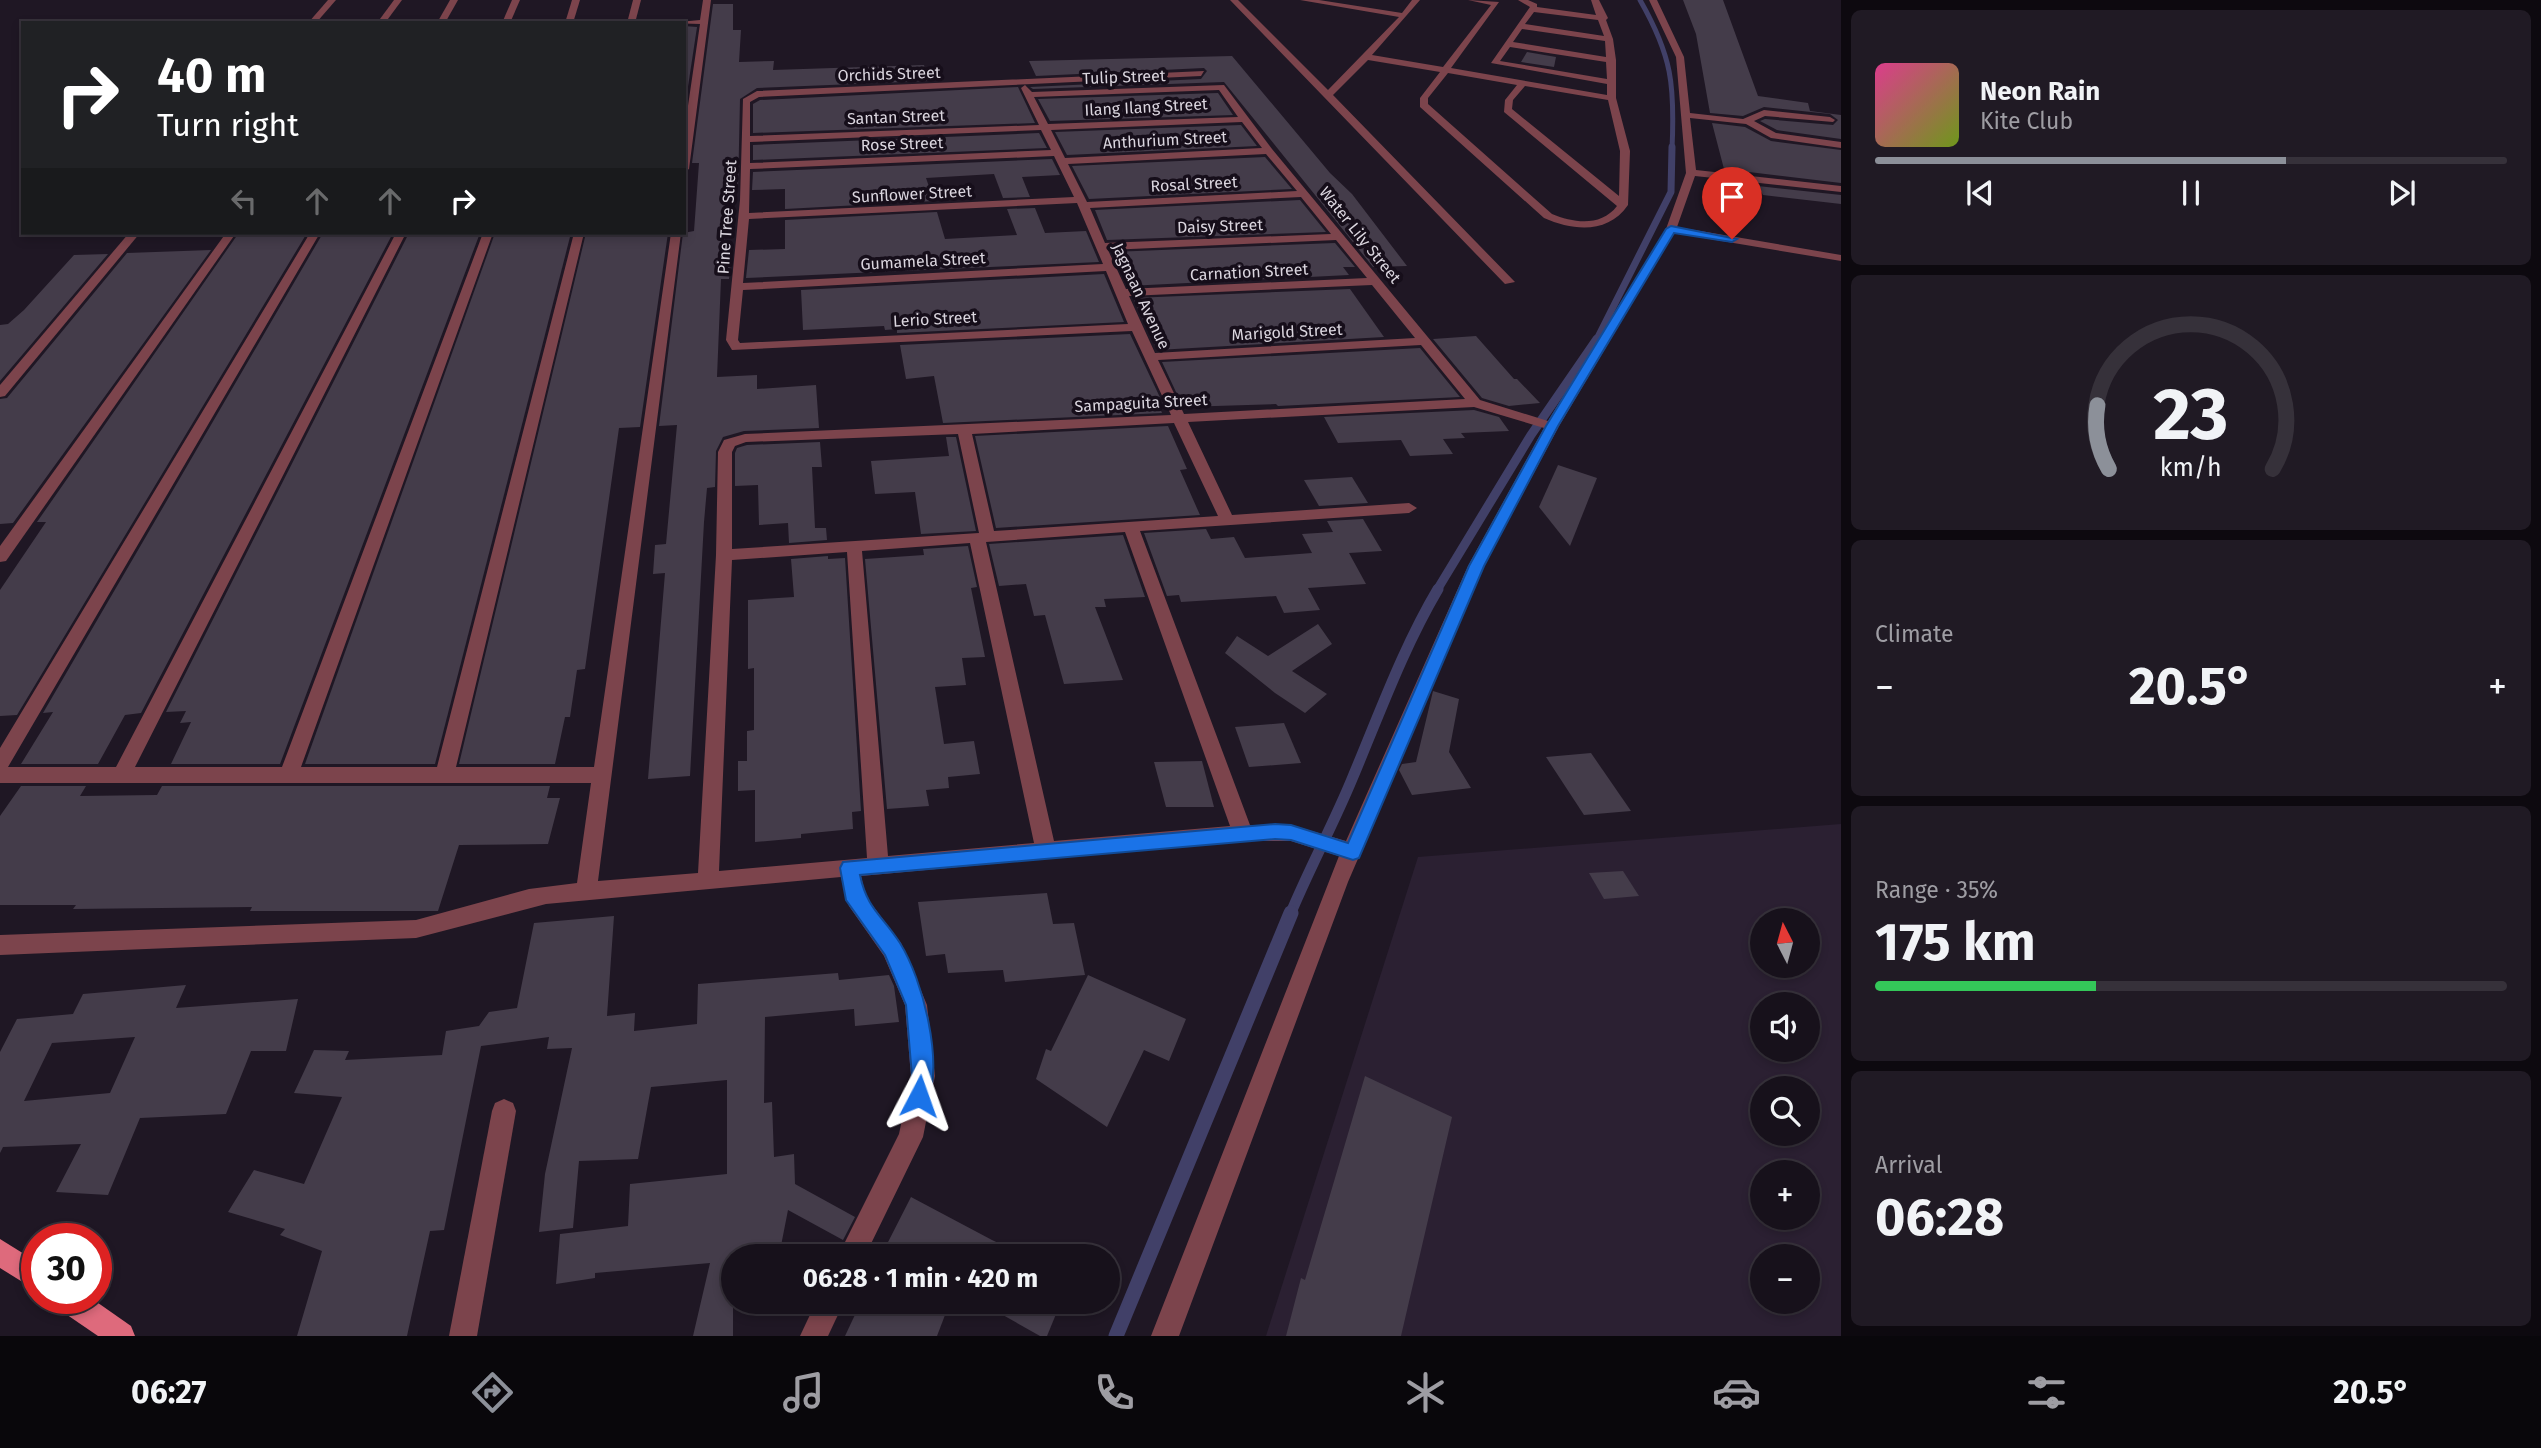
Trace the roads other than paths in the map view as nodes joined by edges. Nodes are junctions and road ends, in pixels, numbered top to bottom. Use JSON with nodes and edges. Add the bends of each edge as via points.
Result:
{"nodes":[{"id":1,"x":332,"y":0,"type":"edge"},
{"id":2,"x":398,"y":0,"type":"edge"},
{"id":3,"x":454,"y":0,"type":"edge"},
{"id":4,"x":516,"y":0,"type":"edge"},
{"id":5,"x":576,"y":0,"type":"edge"},
{"id":6,"x":637,"y":0,"type":"edge"},
{"id":7,"x":707,"y":0,"type":"edge"},
{"id":8,"x":1234,"y":0,"type":"edge"},
{"id":9,"x":1304,"y":0,"type":"edge"},
{"id":10,"x":1416,"y":0,"type":"edge"},
{"id":11,"x":1472,"y":0,"type":"edge"},
{"id":12,"x":1522,"y":0,"type":"edge"},
{"id":13,"x":1595,"y":0,"type":"edge"},
{"id":14,"x":1653,"y":0,"type":"edge"},
{"id":15,"x":1340,"y":3,"type":"edge"},
{"id":16,"x":1532,"y":9,"type":"junction"},
{"id":17,"x":1403,"y":15,"type":"junction"},
{"id":18,"x":1604,"y":18,"type":"junction"},
{"id":19,"x":315,"y":21,"type":"edge"},
{"id":20,"x":382,"y":21,"type":"edge"},
{"id":21,"x":441,"y":21,"type":"edge"},
{"id":22,"x":507,"y":21,"type":"edge"},
{"id":23,"x":570,"y":21,"type":"edge"},
{"id":24,"x":632,"y":21,"type":"edge"},
{"id":25,"x":704,"y":22,"type":"junction"},
{"id":26,"x":686,"y":23,"type":"edge"},
{"id":27,"x":1521,"y":26,"type":"junction"},
{"id":28,"x":1609,"y":39,"type":"junction"},
{"id":29,"x":1508,"y":44,"type":"junction"},
{"id":30,"x":1367,"y":57,"type":"junction"},
{"id":31,"x":1612,"y":61,"type":"junction"},
{"id":32,"x":1445,"y":71,"type":"junction"},
{"id":33,"x":1201,"y":73,"type":"dead end"},
{"id":34,"x":1611,"y":82,"type":"junction"},
{"id":35,"x":1022,"y":83,"type":"junction"},
{"id":36,"x":1522,"y":84,"type":"junction"},
{"id":37,"x":1221,"y":87,"type":"joint"},
{"id":38,"x":757,"y":94,"type":"joint"},
{"id":39,"x":1329,"y":94,"type":"junction"},
{"id":40,"x":1029,"y":95,"type":"junction"},
{"id":41,"x":1612,"y":99,"type":"junction"},
{"id":42,"x":1685,"y":115,"type":"junction"},
{"id":43,"x":1247,"y":119,"type":"junction"},
{"id":44,"x":1830,"y":120,"type":"dead end"},
{"id":45,"x":1749,"y":122,"type":"junction"},
{"id":46,"x":1046,"y":127,"type":"junction"},
{"id":47,"x":747,"y":139,"type":"junction"},
{"id":48,"x":1841,"y":145,"type":"edge"},
{"id":49,"x":1269,"y":150,"type":"junction"},
{"id":50,"x":686,"y":154,"type":"edge"},
{"id":51,"x":1061,"y":157,"type":"junction"},
{"id":52,"x":747,"y":166,"type":"junction"},
{"id":53,"x":1691,"y":173,"type":"junction"},
{"id":54,"x":1841,"y":189,"type":"edge"},
{"id":55,"x":1306,"y":194,"type":"junction"},
{"id":56,"x":1082,"y":202,"type":"junction"},
{"id":57,"x":1623,"y":205,"type":"junction"},
{"id":58,"x":744,"y":216,"type":"junction"},
{"id":59,"x":1671,"y":229,"type":"junction"},
{"id":60,"x":133,"y":235,"type":"edge"},
{"id":61,"x":231,"y":235,"type":"edge"},
{"id":62,"x":314,"y":235,"type":"edge"},
{"id":63,"x":400,"y":235,"type":"edge"},
{"id":64,"x":487,"y":235,"type":"edge"},
{"id":65,"x":579,"y":235,"type":"edge"},
{"id":66,"x":676,"y":235,"type":"edge"},
{"id":67,"x":1341,"y":236,"type":"junction"},
{"id":68,"x":1101,"y":247,"type":"junction"},
{"id":69,"x":1841,"y":258,"type":"edge"},
{"id":70,"x":1110,"y":267,"type":"junction"},
{"id":71,"x":1377,"y":281,"type":"junction"},
{"id":72,"x":1509,"y":282,"type":"dead end"},
{"id":73,"x":738,"y":287,"type":"junction"},
{"id":74,"x":1122,"y":293,"type":"junction"},
{"id":75,"x":1136,"y":327,"type":"junction"},
{"id":76,"x":1425,"y":341,"type":"junction"},
{"id":77,"x":736,"y":347,"type":"joint"},
{"id":78,"x":1152,"y":357,"type":"junction"},
{"id":79,"x":0,"y":393,"type":"edge"},
{"id":80,"x":1475,"y":403,"type":"junction"},
{"id":81,"x":1180,"y":419,"type":"junction"},
{"id":82,"x":1552,"y":426,"type":"junction"},
{"id":83,"x":964,"y":430,"type":"junction"},
{"id":84,"x":1409,"y":508,"type":"dead end"},
{"id":85,"x":1228,"y":522,"type":"junction"},
{"id":86,"x":1131,"y":528,"type":"junction"},
{"id":87,"x":982,"y":538,"type":"junction"},
{"id":88,"x":854,"y":546,"type":"junction"},
{"id":89,"x":724,"y":555,"type":"junction"},
{"id":90,"x":0,"y":557,"type":"edge"},
{"id":91,"x":0,"y":764,"type":"edge"},
{"id":92,"x":0,"y":775,"type":"edge"},
{"id":93,"x":122,"y":775,"type":"junction"},
{"id":94,"x":289,"y":775,"type":"junction"},
{"id":95,"x":445,"y":775,"type":"junction"},
{"id":96,"x":602,"y":775,"type":"junction"},
{"id":97,"x":1243,"y":833,"type":"junction"},
{"id":98,"x":1046,"y":850,"type":"junction"},
{"id":99,"x":1353,"y":852,"type":"junction"},
{"id":100,"x":878,"y":864,"type":"junction"},
{"id":101,"x":849,"y":868,"type":"junction"},
{"id":102,"x":708,"y":882,"type":"junction"},
{"id":103,"x":586,"y":892,"type":"junction"},
{"id":104,"x":0,"y":946,"type":"edge"},
{"id":105,"x":504,"y":1111,"type":"dead end"},
{"id":106,"x":857,"y":1244,"type":"edge"},
{"id":107,"x":0,"y":1252,"type":"edge"},
{"id":108,"x":21,"y":1267,"type":"edge"},
{"id":109,"x":90,"y":1314,"type":"edge"},
{"id":110,"x":824,"y":1314,"type":"edge"},
{"id":111,"x":121,"y":1336,"type":"edge"},
{"id":112,"x":463,"y":1336,"type":"edge"},
{"id":113,"x":814,"y":1336,"type":"edge"},
{"id":114,"x":1165,"y":1336,"type":"edge"}],
"edges":[{"from":1,"to":19,"type":"street"},
{"from":2,"to":20,"type":"street"},
{"from":3,"to":21,"type":"street"},
{"from":4,"to":22,"type":"street"},
{"from":5,"to":23,"type":"street"},
{"from":6,"to":24,"type":"street"},
{"from":7,"to":25,"type":"street"},
{"from":8,"to":39,"type":"street"},
{"from":9,"to":15,"type":"street"},
{"from":10,"to":17,"type":"street"},
{"from":11,"to":32,"type":"street","via":[[1496,4]]},
{"from":12,"to":16,"type":"street","via":[[1532,4]]},
{"from":13,"to":18,"type":"street"},
{"from":14,"to":42,"type":"street","via":[[1680,57]]},
{"from":15,"to":17,"type":"street"},
{"from":16,"to":18,"type":"street"},
{"from":16,"to":27,"type":"street"},
{"from":17,"to":30,"type":"street"},
{"from":18,"to":28,"type":"street"},
{"from":25,"to":26,"type":"street"},
{"from":25,"to":50,"type":"street"},
{"from":27,"to":28,"type":"street"},
{"from":27,"to":29,"type":"street"},
{"from":28,"to":31,"type":"street"},
{"from":29,"to":31,"type":"street"},
{"from":29,"to":34,"type":"street","via":[[1492,66]]},
{"from":30,"to":32,"type":"street"},
{"from":30,"to":39,"type":"street"},
{"from":31,"to":34,"type":"street"},
{"from":32,"to":36,"type":"street"},
{"from":32,"to":57,"type":"street","via":[[1423,105],[1545,214],[1600,224],[1614,218]]},
{"from":33,"to":35,"type":"street","name":"Orchids Street","via":[[1026,79]]},
{"from":34,"to":41,"type":"street"},
{"from":35,"to":38,"type":"street","name":"Orchids Street"},
{"from":35,"to":40,"type":"street","name":"Jagnaan Avenue"},
{"from":36,"to":41,"type":"street"},
{"from":36,"to":57,"type":"street","via":[[1508,100],[1507,110]]},
{"from":37,"to":40,"type":"street","name":"Tulip Street"},
{"from":37,"to":43,"type":"street","name":"Water Lily Street"},
{"from":38,"to":47,"type":"street","name":"Pine Tree Street","via":[[747,102]]},
{"from":39,"to":72,"type":"street"},
{"from":40,"to":46,"type":"street","name":"Jagnaan Avenue"},
{"from":41,"to":57,"type":"street","via":[[1626,144]]},
{"from":42,"to":45,"type":"street"},
{"from":42,"to":53,"type":"street"},
{"from":43,"to":46,"type":"street","name":"Ilang Ilang Street"},
{"from":43,"to":49,"type":"street","name":"Water Lily Street"},
{"from":44,"to":45,"type":"street","via":[[1765,113]]},
{"from":45,"to":48,"type":"street","via":[[1774,136]]},
{"from":46,"to":47,"type":"street","name":"Santan Street"},
{"from":46,"to":51,"type":"street","name":"Jagnaan Avenue"},
{"from":47,"to":52,"type":"street","name":"Pine Tree Street"},
{"from":49,"to":51,"type":"street","name":"Anthurium Street"},
{"from":49,"to":55,"type":"street","name":"Water Lily Street"},
{"from":51,"to":52,"type":"street","name":"Rose Street"},
{"from":51,"to":56,"type":"street","name":"Jagnaan Avenue"},
{"from":52,"to":58,"type":"street","name":"Pine Tree Street"},
{"from":53,"to":54,"type":"street"},
{"from":53,"to":59,"type":"street"},
{"from":55,"to":56,"type":"street","name":"Rosal Street"},
{"from":55,"to":67,"type":"street","name":"Water Lily Street"},
{"from":56,"to":58,"type":"street","name":"Sunflower Street"},
{"from":56,"to":68,"type":"street","name":"Jagnaan Avenue"},
{"from":58,"to":73,"type":"street","name":"Pine Tree Street"},
{"from":59,"to":69,"type":"street"},
{"from":59,"to":82,"type":"street"},
{"from":60,"to":79,"type":"street"},
{"from":61,"to":90,"type":"street"},
{"from":62,"to":91,"type":"street"},
{"from":63,"to":93,"type":"street"},
{"from":64,"to":94,"type":"street"},
{"from":65,"to":95,"type":"street"},
{"from":66,"to":96,"type":"street"},
{"from":67,"to":68,"type":"street","name":"Daisy Street"},
{"from":67,"to":71,"type":"street","name":"Water Lily Street"},
{"from":68,"to":70,"type":"street","name":"Jagnaan Avenue"},
{"from":70,"to":73,"type":"street","name":"Gumamela Street"},
{"from":70,"to":74,"type":"street","name":"Jagnaan Avenue"},
{"from":71,"to":74,"type":"street","name":"Carnation Street"},
{"from":71,"to":76,"type":"street","name":"Water Lily Street"},
{"from":73,"to":77,"type":"street","name":"Pine Tree Street","via":[[732,340]]},
{"from":74,"to":75,"type":"street","name":"Jagnaan Avenue"},
{"from":75,"to":77,"type":"street","name":"Lerio Street"},
{"from":75,"to":78,"type":"street","name":"Jagnaan Avenue"},
{"from":76,"to":78,"type":"street","name":"Marigold Street"},
{"from":76,"to":80,"type":"street","name":"Water Lily Street"},
{"from":78,"to":81,"type":"street","name":"Jagnaan Avenue"},
{"from":80,"to":81,"type":"street","name":"Sampaguita Street"},
{"from":80,"to":82,"type":"street","name":"Sampaguita Street"},
{"from":81,"to":83,"type":"street","name":"Sampaguita Street"},
{"from":81,"to":85,"type":"street","name":"Jagnaan Avenue"},
{"from":82,"to":99,"type":"street","via":[[1476,566]]},
{"from":83,"to":87,"type":"street"},
{"from":83,"to":89,"type":"street","name":"Sampaguita Street","via":[[746,438],[729,443],[725,452]]},
{"from":84,"to":85,"type":"street"},
{"from":85,"to":86,"type":"street"},
{"from":86,"to":87,"type":"street"},
{"from":86,"to":97,"type":"street"},
{"from":87,"to":88,"type":"street"},
{"from":87,"to":98,"type":"street"},
{"from":88,"to":89,"type":"street"},
{"from":88,"to":100,"type":"street"},
{"from":89,"to":102,"type":"street"},
{"from":92,"to":93,"type":"street"},
{"from":93,"to":94,"type":"street"},
{"from":94,"to":95,"type":"street"},
{"from":95,"to":96,"type":"street"},
{"from":96,"to":103,"type":"street"},
{"from":97,"to":98,"type":"street"},
{"from":97,"to":99,"type":"street","via":[[1291,832]]},
{"from":98,"to":100,"type":"street"},
{"from":99,"to":114,"type":"street"},
{"from":100,"to":101,"type":"street"},
{"from":101,"to":102,"type":"street"},
{"from":101,"to":106,"type":"street","via":[[856,900],[893,950],[916,1005],[923,1076],[911,1137]]},
{"from":102,"to":103,"type":"street"},
{"from":103,"to":104,"type":"street","via":[[517,900],[443,925],[416,929]]},
{"from":105,"to":112,"type":"street"},
{"from":107,"to":108,"type":"main road"},
{"from":109,"to":111,"type":"main road"},
{"from":110,"to":113,"type":"street"}]}
